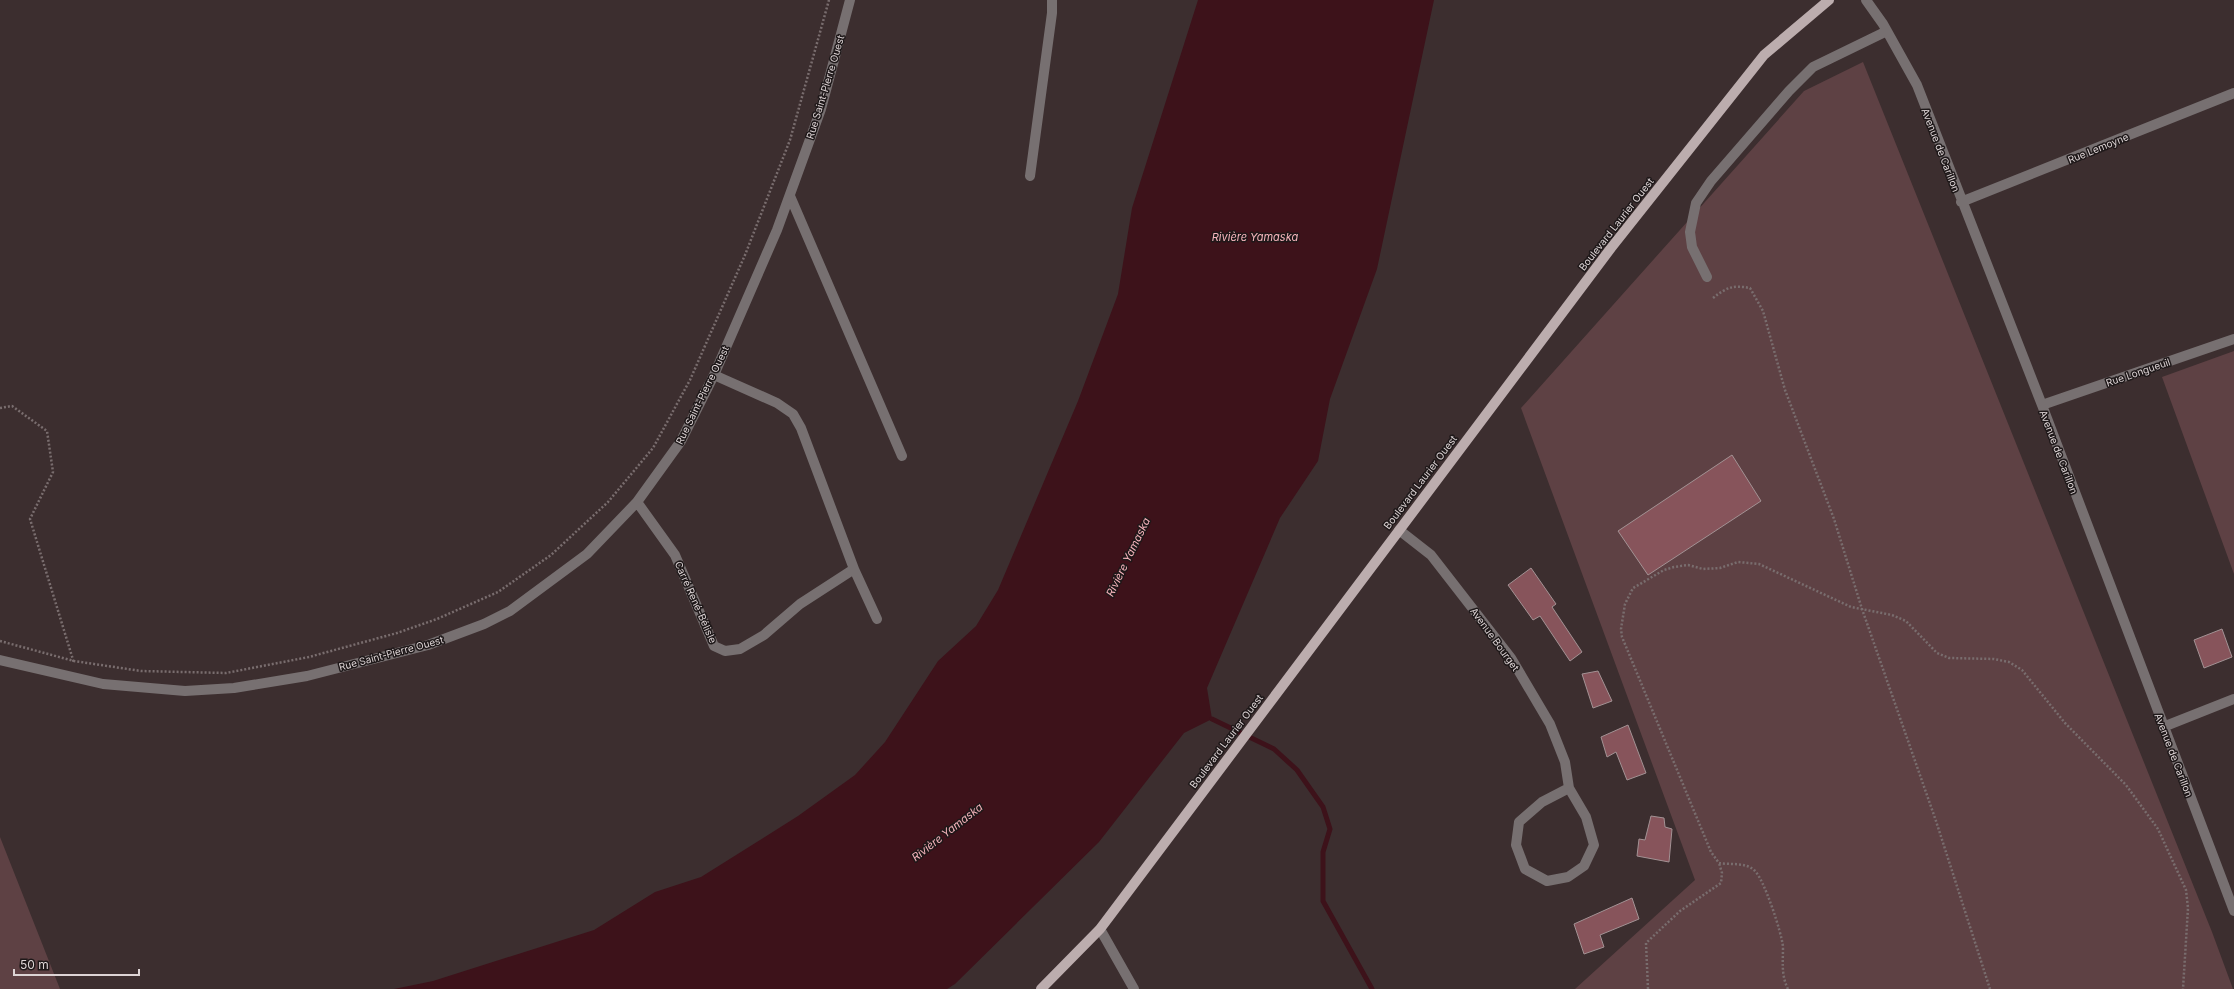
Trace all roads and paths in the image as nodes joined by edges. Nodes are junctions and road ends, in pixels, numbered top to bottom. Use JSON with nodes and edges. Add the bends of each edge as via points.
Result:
{"nodes":[{"id":1,"x":829,"y":0,"type":"edge"},
{"id":2,"x":850,"y":0,"type":"edge"},
{"id":3,"x":1052,"y":0,"type":"edge"},
{"id":4,"x":1829,"y":0,"type":"edge"},
{"id":5,"x":1866,"y":0,"type":"edge"},
{"id":6,"x":1887,"y":31,"type":"junction"},
{"id":7,"x":2234,"y":93,"type":"edge"},
{"id":8,"x":1030,"y":176,"type":"dead end"},
{"id":9,"x":790,"y":196,"type":"junction"},
{"id":10,"x":1961,"y":202,"type":"junction"},
{"id":11,"x":1707,"y":277,"type":"dead end"},
{"id":12,"x":1714,"y":298,"type":"dead end"},
{"id":13,"x":2234,"y":340,"type":"edge"},
{"id":14,"x":714,"y":375,"type":"junction"},
{"id":15,"x":2042,"y":406,"type":"junction"},
{"id":16,"x":0,"y":408,"type":"edge"},
{"id":17,"x":902,"y":456,"type":"dead end"},
{"id":18,"x":637,"y":502,"type":"junction"},
{"id":19,"x":1399,"y":530,"type":"junction"},
{"id":20,"x":854,"y":569,"type":"junction"},
{"id":21,"x":1862,"y":609,"type":"junction"},
{"id":22,"x":877,"y":620,"type":"dead end"},
{"id":23,"x":0,"y":641,"type":"edge"},
{"id":24,"x":0,"y":660,"type":"edge"},
{"id":25,"x":74,"y":662,"type":"junction"},
{"id":26,"x":79,"y":679,"type":"junction"},
{"id":27,"x":2234,"y":699,"type":"edge"},
{"id":28,"x":2163,"y":727,"type":"junction"},
{"id":29,"x":1568,"y":788,"type":"junction"},
{"id":30,"x":1719,"y":863,"type":"junction"},
{"id":31,"x":2234,"y":911,"type":"edge"},
{"id":32,"x":1100,"y":929,"type":"junction"},
{"id":33,"x":1041,"y":989,"type":"edge"},
{"id":34,"x":1134,"y":989,"type":"edge"},
{"id":35,"x":1648,"y":989,"type":"edge"},
{"id":36,"x":1788,"y":989,"type":"edge"},
{"id":37,"x":1990,"y":989,"type":"edge"},
{"id":38,"x":2183,"y":989,"type":"edge"}],
"edges":[{"from":1,"to":25,"type":"path","via":[[790,140],[745,255],[690,380],[653,448],[608,502],[551,555],[498,592],[437,619],[397,633],[309,656],[226,673],[141,671]]},
{"from":2,"to":9,"type":"street","name":"Rue Saint-Pierre Ouest","via":[[821,109]]},
{"from":3,"to":8,"type":"street"},
{"from":4,"to":19,"type":"main road","name":"Boulevard Laurier Ouest","via":[[1764,55],[1610,248]]},
{"from":5,"to":6,"type":"street","name":"Avenue de Carillon"},
{"from":6,"to":10,"type":"street","name":"Avenue de Carillon","via":[[1917,85]]},
{"from":6,"to":11,"type":"street","via":[[1813,67],[1711,181],[1696,203],[1690,232],[1692,247]]},
{"from":7,"to":10,"type":"street","name":"Rue Lemoyne"},
{"from":9,"to":14,"type":"street","name":"Rue Saint-Pierre Ouest"},
{"from":9,"to":17,"type":"street"},
{"from":10,"to":15,"type":"street","name":"Avenue de Carillon"},
{"from":12,"to":21,"type":"path","via":[[1723,290],[1736,286],[1750,288],[1764,311],[1786,390],[1834,519]]},
{"from":13,"to":15,"type":"street","name":"Rue Longueuil"},
{"from":14,"to":18,"type":"street","name":"Rue Saint-Pierre Ouest","via":[[681,441]]},
{"from":14,"to":20,"type":"street","via":[[777,403],[793,414],[801,428]]},
{"from":15,"to":28,"type":"street","name":"Avenue de Carillon"},
{"from":16,"to":25,"type":"path","via":[[12,406],[47,431],[53,472],[30,518]]},
{"from":18,"to":20,"type":"street","name":"Carré René-Bélisle","via":[[675,555],[714,646],[725,651],[740,649],[764,635],[800,604]]},
{"from":18,"to":26,"type":"street","name":"Rue Saint-Pierre Ouest","via":[[587,554],[510,611],[484,624],[428,645],[307,676],[234,688],[184,691],[103,684]]},
{"from":19,"to":29,"type":"street","name":"Avenue Bourget","via":[[1431,555],[1511,658],[1550,724],[1565,762]]},
{"from":19,"to":32,"type":"main road","name":"Boulevard Laurier Ouest"},
{"from":20,"to":22,"type":"street"},
{"from":21,"to":30,"type":"path","via":[[1826,596],[1758,564],[1738,562],[1720,568],[1703,569],[1688,565],[1674,567],[1650,578],[1630,592],[1622,621],[1622,637],[1682,779],[1692,810],[1711,852]]},
{"from":21,"to":37,"type":"path","via":[[1931,806]]},
{"from":21,"to":38,"type":"path","via":[[1892,615],[1906,621],[1936,653],[1949,658],[1994,659],[2009,662],[2022,670],[2065,723],[2126,785],[2158,829],[2186,890],[2188,908]]},
{"from":23,"to":25,"type":"path"},
{"from":24,"to":26,"type":"street","name":"Rue Saint-Pierre Ouest"},
{"from":25,"to":26,"type":"path"},
{"from":27,"to":28,"type":"street"},
{"from":28,"to":31,"type":"street","name":"Avenue de Carillon"},
{"from":29,"to":29,"type":"street","name":"Avenue Bourget","via":[[1542,802],[1518,822],[1516,845],[1525,869],[1547,882],[1568,877],[1584,866],[1594,845],[1586,817]]},
{"from":30,"to":35,"type":"path","via":[[1721,883],[1680,912],[1646,943]]},
{"from":30,"to":36,"type":"path","via":[[1741,864],[1753,869],[1761,877],[1781,935],[1783,974]]},
{"from":32,"to":33,"type":"main road","name":"Boulevard Laurier Ouest"},
{"from":32,"to":34,"type":"street"}]}
